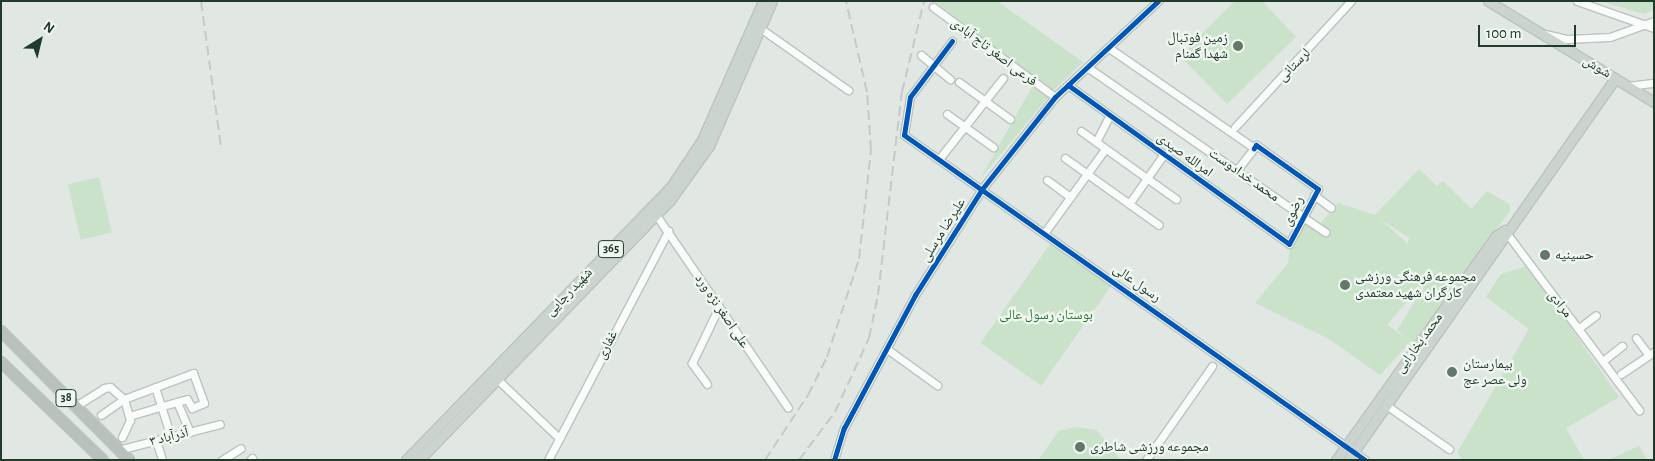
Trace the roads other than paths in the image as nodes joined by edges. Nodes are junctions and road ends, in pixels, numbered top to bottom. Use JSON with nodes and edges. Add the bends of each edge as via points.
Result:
{"nodes":[{"id":1,"x":763,"y":1,"type":"edge"},
{"id":2,"x":772,"y":1,"type":"edge"},
{"id":3,"x":1158,"y":1,"type":"edge"},
{"id":4,"x":1351,"y":1,"type":"edge"},
{"id":5,"x":1488,"y":1,"type":"edge"},
{"id":6,"x":1577,"y":1,"type":"edge"},
{"id":7,"x":933,"y":7,"type":"dead end"},
{"id":8,"x":1652,"y":24,"type":"edge"},
{"id":9,"x":760,"y":28,"type":"junction"},
{"id":10,"x":1540,"y":33,"type":"junction"},
{"id":11,"x":952,"y":41,"type":"dead end"},
{"id":12,"x":1109,"y":48,"type":"junction"},
{"id":13,"x":921,"y":55,"type":"dead end"},
{"id":14,"x":934,"y":65,"type":"junction"},
{"id":15,"x":1087,"y":67,"type":"junction"},
{"id":16,"x":1003,"y":78,"type":"dead end"},
{"id":17,"x":1615,"y":78,"type":"junction"},
{"id":18,"x":950,"y":79,"type":"dead end"},
{"id":19,"x":959,"y":82,"type":"dead end"},
{"id":20,"x":1654,"y":82,"type":"edge"},
{"id":21,"x":1068,"y":85,"type":"junction"},
{"id":22,"x":1628,"y":86,"type":"junction"},
{"id":23,"x":848,"y":90,"type":"dead end"},
{"id":24,"x":1055,"y":97,"type":"junction"},
{"id":25,"x":985,"y":101,"type":"junction"},
{"id":26,"x":1654,"y":102,"type":"edge"},
{"id":27,"x":947,"y":114,"type":"dead end"},
{"id":28,"x":1110,"y":114,"type":"junction"},
{"id":29,"x":1010,"y":119,"type":"dead end"},
{"id":30,"x":964,"y":127,"type":"junction"},
{"id":31,"x":1235,"y":127,"type":"dead end"},
{"id":32,"x":1081,"y":131,"type":"dead end"},
{"id":33,"x":1096,"y":142,"type":"junction"},
{"id":34,"x":992,"y":147,"type":"dead end"},
{"id":35,"x":1254,"y":148,"type":"junction"},
{"id":36,"x":1105,"y":149,"type":"junction"},
{"id":37,"x":1164,"y":154,"type":"junction"},
{"id":38,"x":1065,"y":158,"type":"dead end"},
{"id":39,"x":939,"y":159,"type":"junction"},
{"id":40,"x":1237,"y":170,"type":"junction"},
{"id":41,"x":1087,"y":174,"type":"junction"},
{"id":42,"x":1148,"y":179,"type":"junction"},
{"id":43,"x":1048,"y":180,"type":"dead end"},
{"id":44,"x":982,"y":189,"type":"junction"},
{"id":45,"x":1316,"y":192,"type":"junction"},
{"id":46,"x":1070,"y":196,"type":"junction"},
{"id":47,"x":1176,"y":199,"type":"dead end"},
{"id":48,"x":1129,"y":204,"type":"junction"},
{"id":49,"x":1331,"y":208,"type":"dead end"},
{"id":50,"x":654,"y":211,"type":"junction"},
{"id":51,"x":1302,"y":216,"type":"junction"},
{"id":52,"x":1159,"y":225,"type":"dead end"},
{"id":53,"x":1505,"y":230,"type":"junction"},
{"id":54,"x":668,"y":231,"type":"junction"},
{"id":55,"x":1045,"y":232,"type":"junction"},
{"id":56,"x":1325,"y":232,"type":"dead end"},
{"id":57,"x":1289,"y":244,"type":"joint"},
{"id":58,"x":719,"y":307,"type":"junction"},
{"id":59,"x":1596,"y":315,"type":"dead end"},
{"id":60,"x":1579,"y":328,"type":"junction"},
{"id":61,"x":3,"y":334,"type":"edge"},
{"id":62,"x":1636,"y":338,"type":"dead end"},
{"id":63,"x":1622,"y":346,"type":"dead end"},
{"id":64,"x":887,"y":349,"type":"junction"},
{"id":65,"x":1651,"y":353,"type":"edge"},
{"id":66,"x":1604,"y":360,"type":"junction"},
{"id":67,"x":1,"y":362,"type":"edge"},
{"id":68,"x":1212,"y":366,"type":"dead end"},
{"id":69,"x":1619,"y":375,"type":"junction"},
{"id":70,"x":497,"y":379,"type":"junction"},
{"id":71,"x":707,"y":384,"type":"dead end"},
{"id":72,"x":1395,"y":384,"type":"junction"},
{"id":73,"x":937,"y":385,"type":"dead end"},
{"id":74,"x":155,"y":387,"type":"junction"},
{"id":75,"x":124,"y":399,"type":"junction"},
{"id":76,"x":177,"y":402,"type":"junction"},
{"id":77,"x":1386,"y":404,"type":"junction"},
{"id":78,"x":74,"y":407,"type":"junction"},
{"id":79,"x":160,"y":408,"type":"junction"},
{"id":80,"x":788,"y":408,"type":"dead end"},
{"id":81,"x":1639,"y":410,"type":"dead end"},
{"id":82,"x":101,"y":415,"type":"dead end"},
{"id":83,"x":129,"y":416,"type":"junction"},
{"id":84,"x":220,"y":424,"type":"dead end"},
{"id":85,"x":190,"y":432,"type":"junction"},
{"id":86,"x":171,"y":436,"type":"junction"},
{"id":87,"x":122,"y":437,"type":"dead end"},
{"id":88,"x":559,"y":438,"type":"junction"},
{"id":89,"x":156,"y":440,"type":"junction"},
{"id":90,"x":1347,"y":444,"type":"junction"},
{"id":91,"x":241,"y":448,"type":"dead end"},
{"id":92,"x":1449,"y":449,"type":"dead end"},
{"id":93,"x":118,"y":450,"type":"junction"},
{"id":94,"x":1355,"y":450,"type":"junction"},
{"id":95,"x":833,"y":459,"type":"edge"},
{"id":96,"x":104,"y":460,"type":"edge"},
{"id":97,"x":129,"y":460,"type":"edge"},
{"id":98,"x":162,"y":460,"type":"edge"},
{"id":99,"x":222,"y":460,"type":"edge"},
{"id":100,"x":406,"y":460,"type":"edge"},
{"id":101,"x":420,"y":460,"type":"edge"},
{"id":102,"x":548,"y":460,"type":"edge"},
{"id":103,"x":1146,"y":460,"type":"edge"},
{"id":104,"x":1336,"y":460,"type":"edge"},
{"id":105,"x":1348,"y":460,"type":"edge"},
{"id":106,"x":1365,"y":460,"type":"edge"}],
"edges":[{"from":1,"to":50,"type":"main road","name":"شهید رجایی","number":"365","via":[[702,140]]},
{"from":2,"to":9,"type":"main road","name":"شهید رجایی","number":"365"},
{"from":3,"to":12,"type":"street","name":"علیرضا مرسلی"},
{"from":4,"to":31,"type":"street","name":"لرستانی"},
{"from":5,"to":10,"type":"main road","name":"شوش"},
{"from":6,"to":8,"type":"street"},
{"from":7,"to":24,"type":"street","name":"فرعی اصغر تاج آبادی"},
{"from":8,"to":10,"type":"street","via":[[1588,39]]},
{"from":9,"to":23,"type":"street"},
{"from":9,"to":50,"type":"main road","name":"شهید رجایی","number":"365","via":[[709,146]]},
{"from":10,"to":17,"type":"main road","name":"شوش"},
{"from":11,"to":14,"type":"street"},
{"from":12,"to":15,"type":"street","name":"علیرضا مرسلی"},
{"from":12,"to":35,"type":"street"},
{"from":13,"to":14,"type":"street"},
{"from":14,"to":18,"type":"street"},
{"from":14,"to":39,"type":"street","name":"رسول عالی","via":[[910,97],[904,135]]},
{"from":15,"to":21,"type":"street","name":"علیرضا مرسلی"},
{"from":15,"to":40,"type":"street","name":"محمد خدادوست"},
{"from":16,"to":25,"type":"street"},
{"from":17,"to":22,"type":"main road","name":"شوش"},
{"from":17,"to":53,"type":"main road","name":"محمد بخارایی"},
{"from":19,"to":25,"type":"street"},
{"from":20,"to":22,"type":"street"},
{"from":21,"to":24,"type":"street","name":"علیرضا مرسلی"},
{"from":21,"to":28,"type":"street","name":"امرالله صیدی"},
{"from":22,"to":26,"type":"main road","name":"شوش"},
{"from":24,"to":44,"type":"street","name":"علیرضا مرسلی"},
{"from":25,"to":29,"type":"street"},
{"from":25,"to":30,"type":"street"},
{"from":27,"to":30,"type":"street"},
{"from":28,"to":33,"type":"street"},
{"from":28,"to":37,"type":"street","name":"امرالله صیدی"},
{"from":30,"to":34,"type":"street"},
{"from":30,"to":39,"type":"street"},
{"from":32,"to":33,"type":"street"},
{"from":33,"to":36,"type":"street"},
{"from":35,"to":40,"type":"street"},
{"from":35,"to":45,"type":"street","via":[[1256,144]]},
{"from":36,"to":41,"type":"street"},
{"from":36,"to":42,"type":"street"},
{"from":37,"to":42,"type":"street"},
{"from":37,"to":57,"type":"street","name":"امرالله صیدی"},
{"from":38,"to":41,"type":"street"},
{"from":39,"to":44,"type":"street","name":"رسول عالی"},
{"from":40,"to":51,"type":"street","name":"محمد خدادوست"},
{"from":41,"to":46,"type":"street"},
{"from":41,"to":48,"type":"street"},
{"from":42,"to":47,"type":"street"},
{"from":42,"to":48,"type":"street"},
{"from":43,"to":46,"type":"street"},
{"from":44,"to":55,"type":"street","name":"رسول عالی"},
{"from":44,"to":64,"type":"street","name":"علیرضا مرسلی","via":[[915,295]]},
{"from":45,"to":49,"type":"street","name":"رضوی"},
{"from":45,"to":51,"type":"street","name":"رضوی"},
{"from":46,"to":55,"type":"street"},
{"from":48,"to":52,"type":"street"},
{"from":50,"to":54,"type":"street","name":"علی اصغر نژه ورد"},
{"from":50,"to":70,"type":"main road","name":"شهید رجایی","number":"365"},
{"from":50,"to":100,"type":"main road","name":"شهید رجایی","number":"365"},
{"from":51,"to":56,"type":"street","name":"محمد خدادوست"},
{"from":51,"to":57,"type":"street","name":"رضوی"},
{"from":53,"to":60,"type":"street","name":"مرادی"},
{"from":53,"to":72,"type":"main road","name":"محمد بخارایی"},
{"from":54,"to":58,"type":"street","name":"علی اصغر نژه ورد"},
{"from":54,"to":88,"type":"street","name":"غفاری"},
{"from":55,"to":90,"type":"street","name":"رسول عالی"},
{"from":58,"to":71,"type":"street","via":[[692,363]]},
{"from":58,"to":80,"type":"street","name":"علی اصغر نژه ورد"},
{"from":59,"to":60,"type":"street"},
{"from":60,"to":66,"type":"street","name":"مرادی"},
{"from":61,"to":78,"type":"highway","number":"38"},
{"from":62,"to":65,"type":"street"},
{"from":63,"to":66,"type":"street"},
{"from":64,"to":73,"type":"street"},
{"from":64,"to":95,"type":"street","name":"علیرضا مرسلی"},
{"from":65,"to":69,"type":"street"},
{"from":66,"to":69,"type":"street","name":"مرادی"},
{"from":67,"to":96,"type":"highway","number":"38"},
{"from":68,"to":103,"type":"street"},
{"from":69,"to":81,"type":"street","name":"مرادی"},
{"from":70,"to":88,"type":"street"},
{"from":70,"to":101,"type":"main road","name":"شهید رجایی","number":"365"},
{"from":72,"to":77,"type":"main road","name":"محمد بخارایی"},
{"from":72,"to":90,"type":"main road","name":"محمد بخارایی"},
{"from":74,"to":75,"type":"street"},
{"from":74,"to":76,"type":"street","via":[[193,373],[204,403],[192,408],[187,398]]},
{"from":74,"to":79,"type":"street"},
{"from":75,"to":78,"type":"street","via":[[110,387]]},
{"from":75,"to":82,"type":"street"},
{"from":75,"to":83,"type":"street"},
{"from":76,"to":79,"type":"street"},
{"from":76,"to":85,"type":"street"},
{"from":77,"to":92,"type":"street"},
{"from":77,"to":94,"type":"main road","name":"محمد بخارایی"},
{"from":78,"to":93,"type":"highway","number":"38"},
{"from":79,"to":83,"type":"street"},
{"from":79,"to":86,"type":"street"},
{"from":83,"to":87,"type":"street"},
{"from":84,"to":85,"type":"street","name":"۳ آذرآباد"},
{"from":85,"to":86,"type":"street","name":"۳ آذرآباد","via":[[182,437]]},
{"from":86,"to":89,"type":"street","name":"۳ آذرآباد"},
{"from":88,"to":102,"type":"street","name":"غفاری"},
{"from":89,"to":93,"type":"street","name":"۳ آذرآباد"},
{"from":89,"to":98,"type":"street"},
{"from":90,"to":94,"type":"street","name":"رسول عالی"},
{"from":90,"to":104,"type":"main road","name":"محمد بخارایی"},
{"from":91,"to":99,"type":"street"},
{"from":93,"to":97,"type":"highway","number":"38"},
{"from":94,"to":105,"type":"main road","name":"محمد بخارایی"},
{"from":94,"to":106,"type":"street","name":"رسول عالی"}]}
